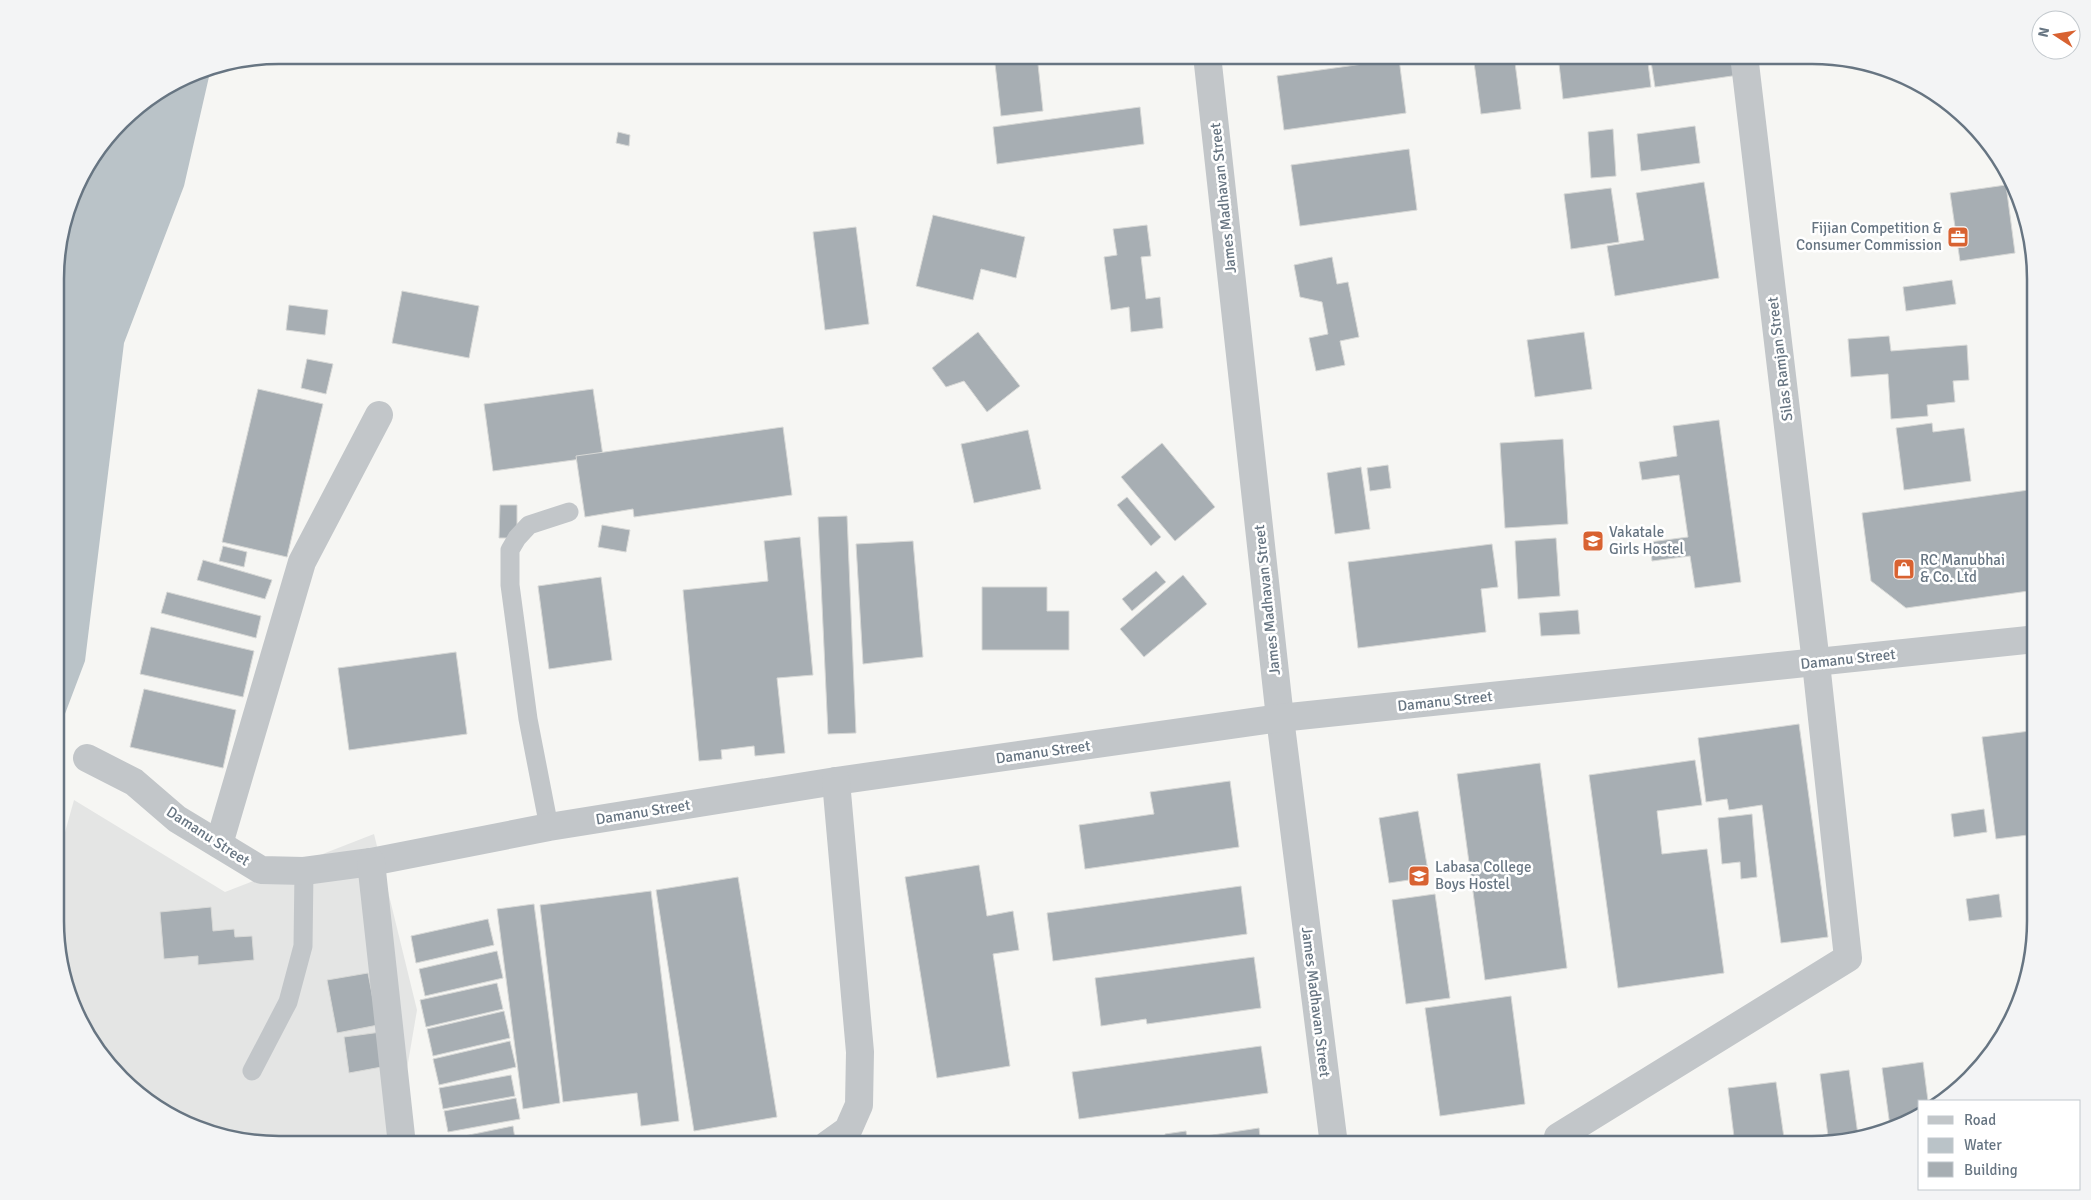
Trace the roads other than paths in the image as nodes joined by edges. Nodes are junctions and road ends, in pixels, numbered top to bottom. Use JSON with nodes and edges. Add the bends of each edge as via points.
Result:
{"nodes":[{"id":1,"x":1208,"y":64,"type":"edge"},
{"id":2,"x":1745,"y":64,"type":"edge"},
{"id":3,"x":379,"y":415,"type":"dead end"},
{"id":4,"x":569,"y":512,"type":"dead end"},
{"id":5,"x":2027,"y":640,"type":"edge"},
{"id":6,"x":1816,"y":663,"type":"junction"},
{"id":7,"x":1280,"y":718,"type":"junction"},
{"id":8,"x":87,"y":758,"type":"dead end"},
{"id":9,"x":836,"y":781,"type":"junction"},
{"id":10,"x":549,"y":827,"type":"junction"},
{"id":11,"x":219,"y":844,"type":"junction"},
{"id":12,"x":370,"y":862,"type":"junction"},
{"id":13,"x":304,"y":870,"type":"junction"},
{"id":14,"x":252,"y":1071,"type":"dead end"},
{"id":15,"x":401,"y":1136,"type":"edge"},
{"id":16,"x":840,"y":1136,"type":"edge"},
{"id":17,"x":1333,"y":1136,"type":"edge"},
{"id":18,"x":1560,"y":1136,"type":"edge"}],
"edges":[{"from":1,"to":7,"type":"street","name":"James Madhavan Street"},
{"from":2,"to":6,"type":"street","name":"Silas Ramjan Street"},
{"from":3,"to":11,"type":"street","via":[[302,562]]},
{"from":4,"to":10,"type":"lane","via":[[529,525],[510,550],[510,585],[528,719]]},
{"from":5,"to":6,"type":"street","name":"Damanu Street"},
{"from":6,"to":7,"type":"street","name":"Damanu Street"},
{"from":6,"to":18,"type":"street","name":"Silas Ramjan Street","via":[[1848,958]]},
{"from":7,"to":9,"type":"street","name":"Damanu Street"},
{"from":7,"to":17,"type":"street","name":"James Madhavan Street"},
{"from":8,"to":11,"type":"street","name":"Damanu Street","via":[[134,782],[177,819]]},
{"from":9,"to":10,"type":"street","name":"Damanu Street"},
{"from":9,"to":16,"type":"street","via":[[860,1052],[859,1105],[848,1130]]},
{"from":10,"to":12,"type":"street","name":"Damanu Street"},
{"from":11,"to":13,"type":"street","name":"Damanu Street","via":[[261,870]]},
{"from":12,"to":13,"type":"street","name":"Damanu Street"},
{"from":12,"to":15,"type":"street"},
{"from":13,"to":14,"type":"lane","via":[[303,946],[288,1002]]}]}
